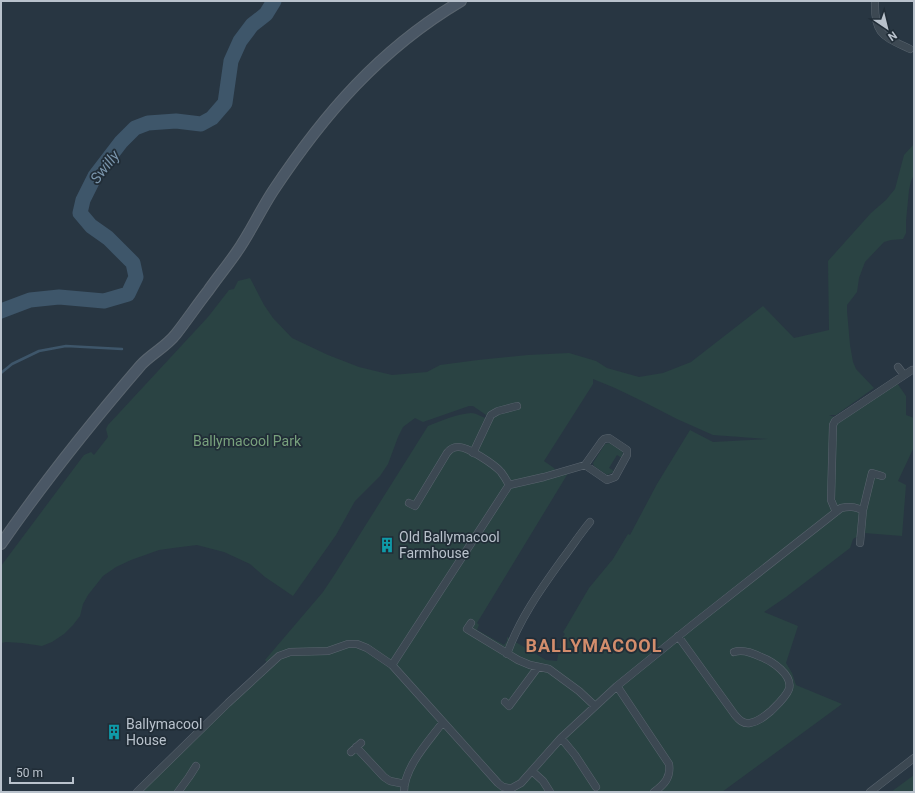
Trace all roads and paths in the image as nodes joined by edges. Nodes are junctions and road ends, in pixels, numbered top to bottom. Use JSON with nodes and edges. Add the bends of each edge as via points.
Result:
{"nodes":[{"id":1,"x":461,"y":1,"type":"edge"},
{"id":2,"x":875,"y":1,"type":"edge"},
{"id":3,"x":910,"y":48,"type":"dead end"},
{"id":4,"x":898,"y":366,"type":"dead end"},
{"id":5,"x":912,"y":370,"type":"dead end"},
{"id":6,"x":904,"y":375,"type":"junction"},
{"id":7,"x":517,"y":406,"type":"dead end"},
{"id":8,"x":473,"y":453,"type":"junction"},
{"id":9,"x":585,"y":465,"type":"junction"},
{"id":10,"x":882,"y":476,"type":"dead end"},
{"id":11,"x":509,"y":485,"type":"junction"},
{"id":12,"x":409,"y":503,"type":"dead end"},
{"id":13,"x":862,"y":510,"type":"junction"},
{"id":14,"x":836,"y":512,"type":"junction"},
{"id":15,"x":590,"y":522,"type":"dead end"},
{"id":16,"x":860,"y":543,"type":"dead end"},
{"id":17,"x":1,"y":544,"type":"edge"},
{"id":18,"x":472,"y":623,"type":"dead end"},
{"id":19,"x":678,"y":636,"type":"junction"},
{"id":20,"x":734,"y":652,"type":"dead end"},
{"id":21,"x":507,"y":654,"type":"junction"},
{"id":22,"x":392,"y":665,"type":"junction"},
{"id":23,"x":538,"y":667,"type":"junction"},
{"id":24,"x":617,"y":686,"type":"junction"},
{"id":25,"x":505,"y":702,"type":"dead end"},
{"id":26,"x":595,"y":706,"type":"junction"},
{"id":27,"x":443,"y":722,"type":"junction"},
{"id":28,"x":561,"y":738,"type":"junction"},
{"id":29,"x":356,"y":747,"type":"dead end"},
{"id":30,"x":914,"y":758,"type":"edge"},
{"id":31,"x":196,"y":766,"type":"dead end"},
{"id":32,"x":532,"y":771,"type":"junction"},
{"id":33,"x":404,"y":784,"type":"junction"},
{"id":34,"x":596,"y":787,"type":"dead end"},
{"id":35,"x":137,"y":792,"type":"edge"},
{"id":36,"x":178,"y":792,"type":"edge"},
{"id":37,"x":404,"y":792,"type":"edge"},
{"id":38,"x":550,"y":792,"type":"edge"},
{"id":39,"x":654,"y":792,"type":"edge"},
{"id":40,"x":870,"y":792,"type":"edge"}],
"edges":[{"from":1,"to":17,"type":"main road","via":[[437,15],[377,62],[320,125],[271,194],[236,254],[174,337],[143,363],[101,413],[60,463]]},
{"from":2,"to":3,"type":"street","via":[[874,14],[879,29],[885,37]]},
{"from":4,"to":6,"type":"street"},
{"from":5,"to":6,"type":"street"},
{"from":6,"to":14,"type":"street","via":[[835,421],[833,425],[831,500]]},
{"from":7,"to":8,"type":"street","via":[[491,415]]},
{"from":8,"to":11,"type":"street","via":[[501,472]]},
{"from":8,"to":12,"type":"street","via":[[464,448],[451,448],[415,506]]},
{"from":9,"to":9,"type":"street","via":[[607,480],[611,479],[615,477],[627,455],[627,450],[606,438]]},
{"from":9,"to":11,"type":"street"},
{"from":10,"to":13,"type":"street","via":[[872,473]]},
{"from":11,"to":22,"type":"street"},
{"from":13,"to":14,"type":"street","via":[[848,506]]},
{"from":13,"to":16,"type":"street"},
{"from":14,"to":19,"type":"street"},
{"from":15,"to":21,"type":"street","via":[[542,586]]},
{"from":18,"to":21,"type":"street","via":[[467,630]]},
{"from":19,"to":20,"type":"street","via":[[735,716],[742,722],[750,723],[762,718],[776,707],[788,692],[789,681],[765,658],[741,651]]},
{"from":19,"to":24,"type":"street"},
{"from":21,"to":23,"type":"street"},
{"from":22,"to":27,"type":"street"},
{"from":22,"to":35,"type":"street","via":[[367,648],[356,644],[328,651],[290,652],[279,656]]},
{"from":23,"to":25,"type":"street","via":[[509,706]]},
{"from":23,"to":26,"type":"street","via":[[558,676]]},
{"from":24,"to":26,"type":"street"},
{"from":24,"to":39,"type":"street","via":[[669,764],[667,781]]},
{"from":26,"to":28,"type":"street"},
{"from":27,"to":32,"type":"street","via":[[504,787],[517,786]]},
{"from":27,"to":33,"type":"street","via":[[423,749]]},
{"from":28,"to":32,"type":"street"},
{"from":28,"to":34,"type":"street"},
{"from":29,"to":33,"type":"street","via":[[384,777]]},
{"from":30,"to":40,"type":"street"},
{"from":31,"to":36,"type":"street"},
{"from":32,"to":38,"type":"street"},
{"from":33,"to":37,"type":"street"}]}
